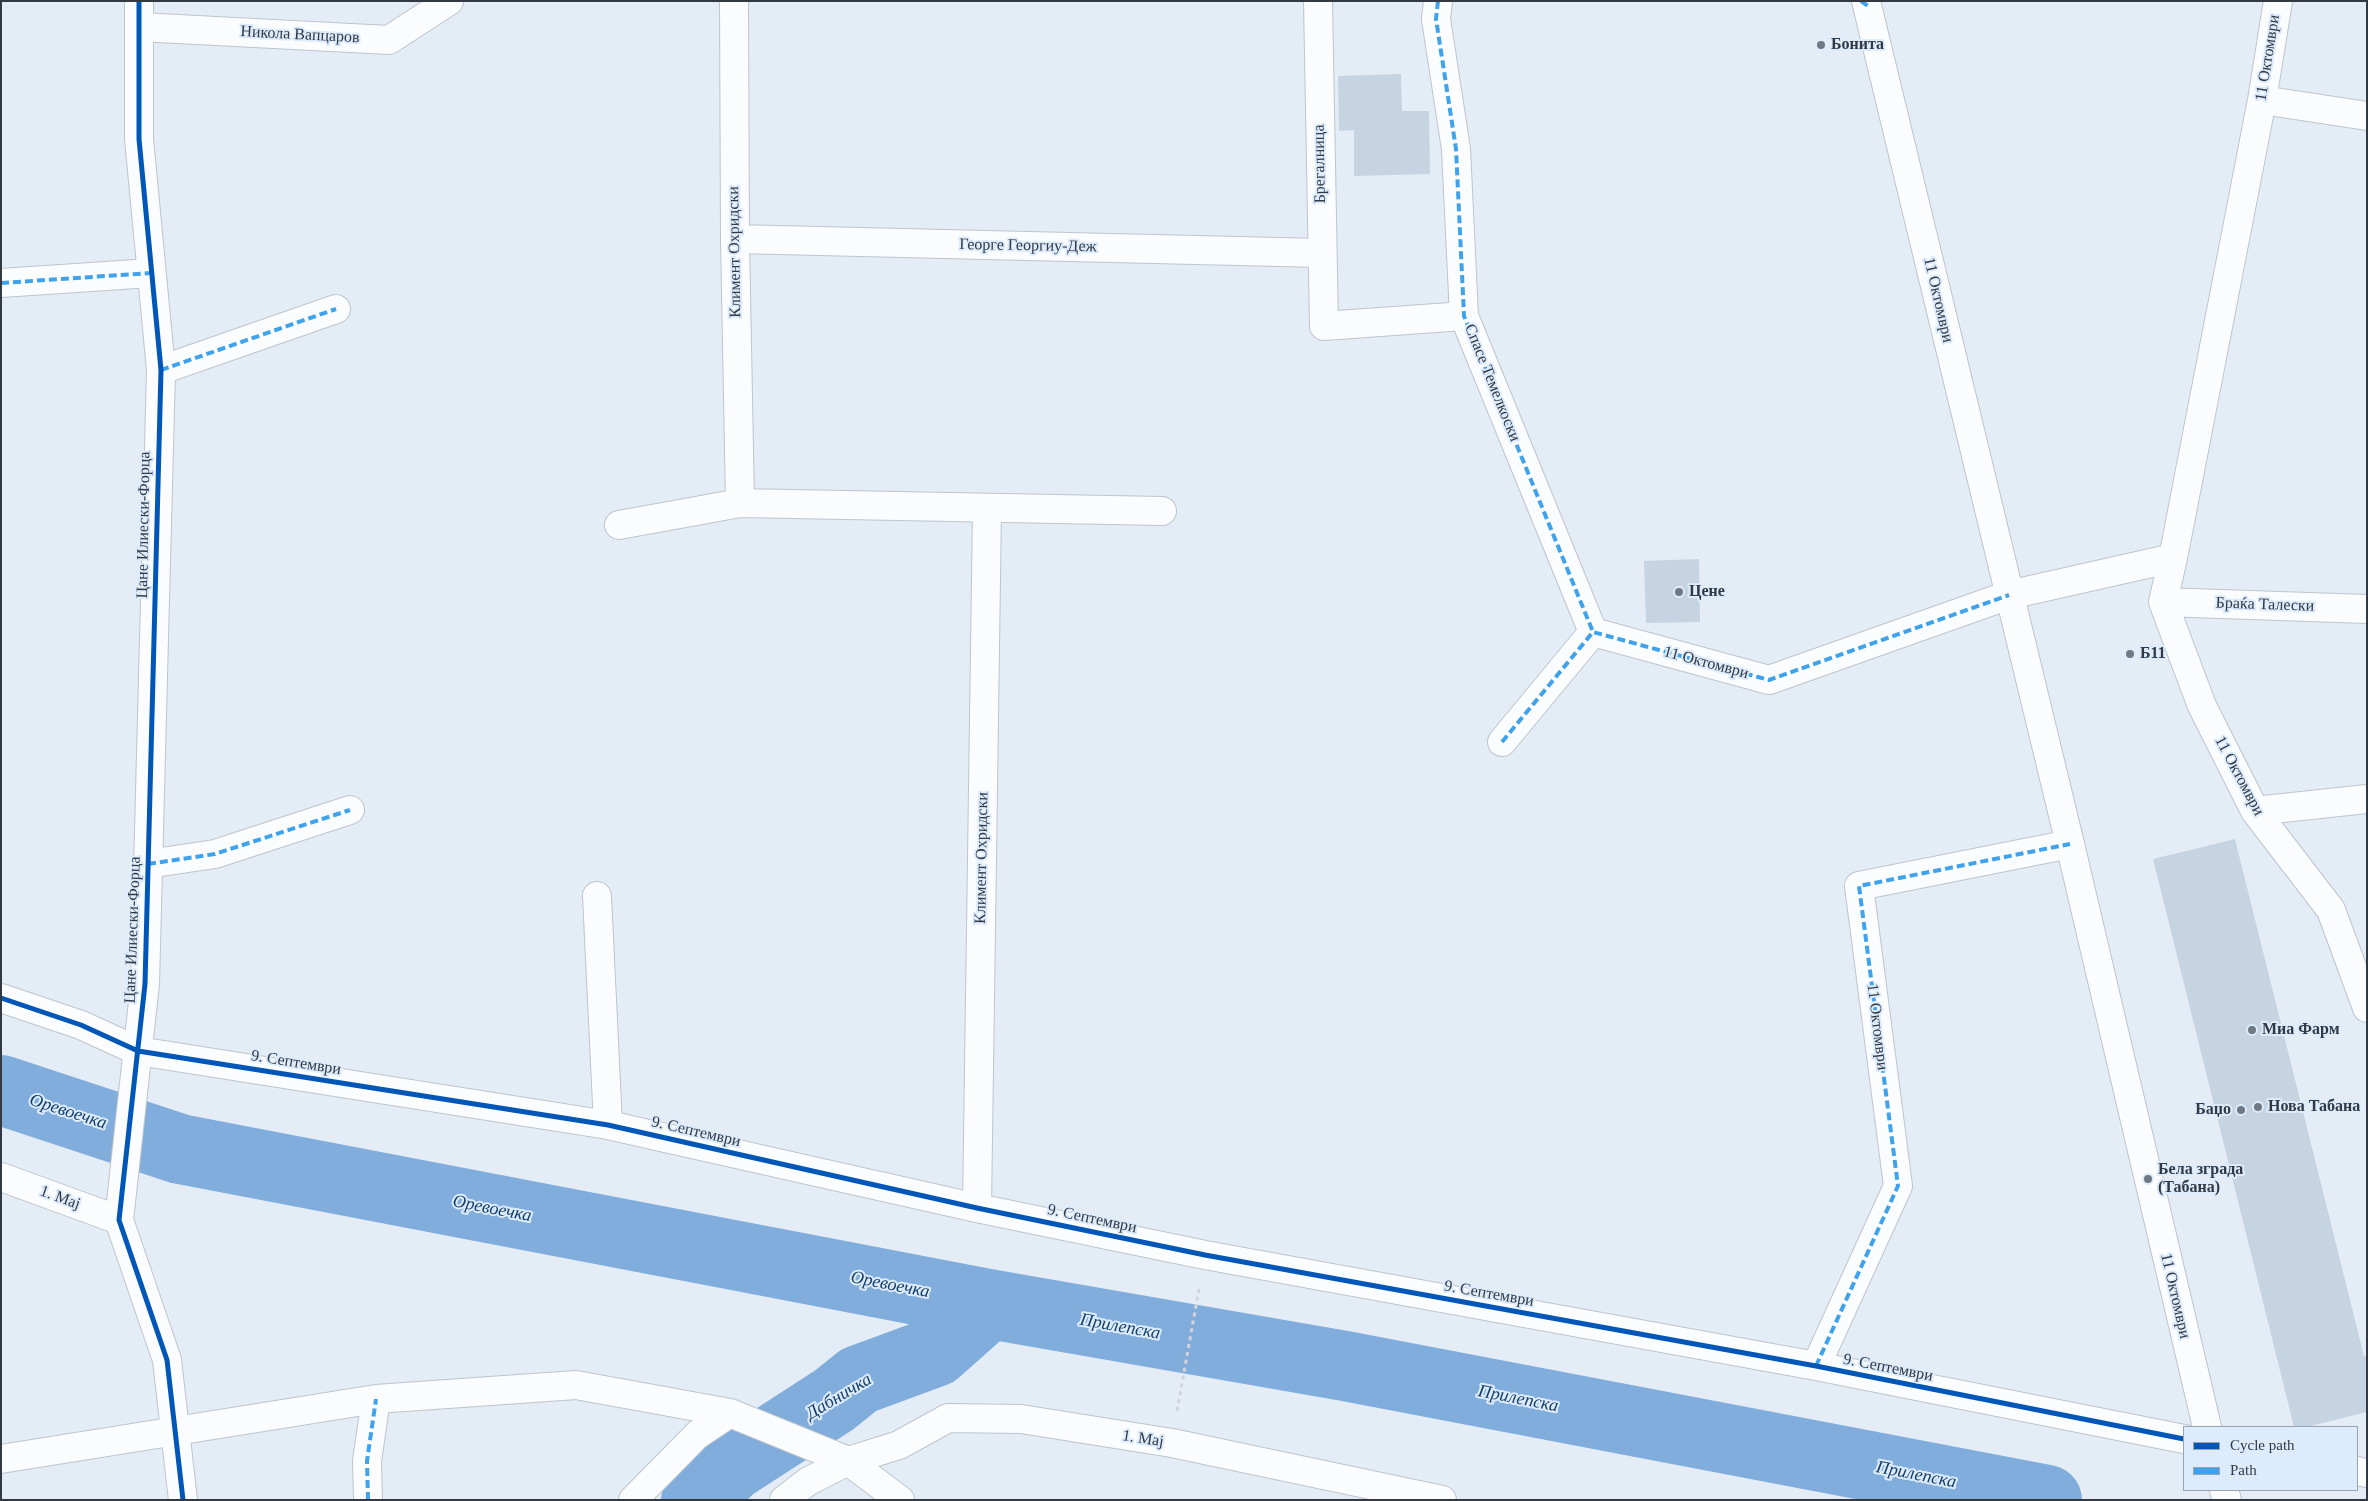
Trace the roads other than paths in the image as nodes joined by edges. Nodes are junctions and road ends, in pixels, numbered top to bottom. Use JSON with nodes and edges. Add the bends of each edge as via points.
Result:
{"nodes":[{"id":1,"x":449,"y":1,"type":"edge"},
{"id":2,"x":734,"y":1,"type":"edge"},
{"id":3,"x":1318,"y":1,"type":"edge"},
{"id":4,"x":1438,"y":1,"type":"edge"},
{"id":5,"x":2278,"y":1,"type":"edge"},
{"id":6,"x":1866,"y":2,"type":"edge"},
{"id":7,"x":139,"y":14,"type":"edge"},
{"id":8,"x":2262,"y":100,"type":"junction"},
{"id":9,"x":2367,"y":116,"type":"edge"},
{"id":10,"x":735,"y":239,"type":"junction"},
{"id":11,"x":1321,"y":253,"type":"junction"},
{"id":12,"x":151,"y":273,"type":"junction"},
{"id":13,"x":1,"y":283,"type":"edge"},
{"id":14,"x":336,"y":309,"type":"dead end"},
{"id":15,"x":1464,"y":316,"type":"junction"},
{"id":16,"x":161,"y":370,"type":"junction"},
{"id":17,"x":740,"y":503,"type":"junction"},
{"id":18,"x":987,"y":509,"type":"junction"},
{"id":19,"x":1162,"y":511,"type":"dead end"},
{"id":20,"x":619,"y":525,"type":"dead end"},
{"id":21,"x":2173,"y":558,"type":"junction"},
{"id":22,"x":2008,"y":595,"type":"junction"},
{"id":23,"x":2163,"y":602,"type":"junction"},
{"id":24,"x":2367,"y":609,"type":"edge"},
{"id":25,"x":1593,"y":632,"type":"junction"},
{"id":26,"x":1502,"y":742,"type":"dead end"},
{"id":27,"x":2367,"y":799,"type":"edge"},
{"id":28,"x":350,"y":810,"type":"dead end"},
{"id":29,"x":2255,"y":811,"type":"junction"},
{"id":30,"x":2070,"y":844,"type":"junction"},
{"id":31,"x":148,"y":864,"type":"junction"},
{"id":32,"x":597,"y":896,"type":"dead end"},
{"id":33,"x":1,"y":998,"type":"edge"},
{"id":34,"x":2367,"y":1008,"type":"edge"},
{"id":35,"x":138,"y":1051,"type":"junction"},
{"id":36,"x":608,"y":1125,"type":"junction"},
{"id":37,"x":1,"y":1177,"type":"edge"},
{"id":38,"x":977,"y":1208,"type":"junction"},
{"id":39,"x":119,"y":1220,"type":"junction"},
{"id":40,"x":1816,"y":1366,"type":"junction"},
{"id":41,"x":376,"y":1398,"type":"junction"},
{"id":42,"x":730,"y":1413,"type":"junction"},
{"id":43,"x":2208,"y":1426,"type":"edge"},
{"id":44,"x":176,"y":1429,"type":"junction"},
{"id":45,"x":2183,"y":1439,"type":"edge"},
{"id":46,"x":1,"y":1459,"type":"edge"},
{"id":47,"x":848,"y":1461,"type":"junction"},
{"id":48,"x":183,"y":1500,"type":"edge"},
{"id":49,"x":368,"y":1500,"type":"edge"},
{"id":50,"x":633,"y":1500,"type":"edge"},
{"id":51,"x":784,"y":1500,"type":"edge"},
{"id":52,"x":900,"y":1500,"type":"edge"},
{"id":53,"x":1442,"y":1500,"type":"edge"}],
"edges":[{"from":1,"to":7,"type":"street","name":"Никола Вапцаров","via":[[389,40]]},
{"from":2,"to":10,"type":"street","name":"Климент Охридски"},
{"from":3,"to":11,"type":"street","name":"Брегалница"},
{"from":4,"to":15,"type":"street","name":"Спасе Темелкоски","via":[[1436,18],[1456,149]]},
{"from":5,"to":8,"type":"street","name":"11 Октомври"},
{"from":6,"to":22,"type":"street","name":"11 Октомври"},
{"from":7,"to":12,"type":"street","name":"Цане Илиески-Форца","via":[[139,139]]},
{"from":8,"to":9,"type":"street"},
{"from":8,"to":21,"type":"street","name":"11 Октомври"},
{"from":10,"to":11,"type":"street","name":"Георге Георгиу-Деж"},
{"from":10,"to":17,"type":"street","name":"Климент Охридски"},
{"from":11,"to":15,"type":"street","name":"Брегалница","via":[[1324,326]]},
{"from":12,"to":13,"type":"street"},
{"from":12,"to":16,"type":"street","name":"Цане Илиески-Форца"},
{"from":14,"to":16,"type":"street"},
{"from":15,"to":25,"type":"street","name":"Спасе Темелкоски"},
{"from":16,"to":31,"type":"street","name":"Цане Илиески-Форца"},
{"from":17,"to":18,"type":"street"},
{"from":17,"to":20,"type":"street"},
{"from":18,"to":19,"type":"street"},
{"from":18,"to":38,"type":"street","name":"Климент Охридски"},
{"from":21,"to":22,"type":"street","name":"11 Октомври"},
{"from":21,"to":23,"type":"street","name":"11 Октомври"},
{"from":22,"to":25,"type":"street","name":"11 Октомври","via":[[1768,680]]},
{"from":22,"to":30,"type":"street","name":"11 Октомври"},
{"from":23,"to":24,"type":"street","name":"Браќа Талески"},
{"from":23,"to":29,"type":"street","name":"11 Октомври","via":[[2202,706]]},
{"from":25,"to":26,"type":"street"},
{"from":27,"to":29,"type":"street"},
{"from":28,"to":31,"type":"street","name":"Цане Илиески-Форца","via":[[215,854]]},
{"from":29,"to":34,"type":"street","name":"11 Октомври","via":[[2332,910]]},
{"from":30,"to":40,"type":"street","name":"11 Октомври","via":[[1859,886],[1898,1186]]},
{"from":30,"to":43,"type":"street","name":"11 Октомври"},
{"from":31,"to":35,"type":"street","name":"Цане Илиески-Форца","via":[[145,984]]},
{"from":32,"to":36,"type":"street"},
{"from":33,"to":35,"type":"street","name":"9. Септември","via":[[81,1026]]},
{"from":35,"to":36,"type":"street","name":"9. Септември"},
{"from":35,"to":39,"type":"street","name":"Цане Илиески-Форца"},
{"from":36,"to":38,"type":"street","name":"9. Септември"},
{"from":37,"to":39,"type":"street","name":"1. Мај"},
{"from":38,"to":40,"type":"street","name":"9. Септември","via":[[1205,1255]]},
{"from":39,"to":44,"type":"street","via":[[167,1360]]},
{"from":40,"to":45,"type":"street","name":"9. Септември"},
{"from":41,"to":42,"type":"street","via":[[576,1385]]},
{"from":41,"to":44,"type":"street"},
{"from":41,"to":49,"type":"street","via":[[367,1461]]},
{"from":42,"to":47,"type":"street"},
{"from":42,"to":50,"type":"street","via":[[697,1435]]},
{"from":44,"to":46,"type":"street"},
{"from":44,"to":48,"type":"street"},
{"from":47,"to":51,"type":"street","name":"1. Мај","via":[[807,1482]]},
{"from":47,"to":52,"type":"street"},
{"from":47,"to":53,"type":"street","name":"1. Мај","via":[[899,1445],[948,1418],[1021,1419],[1172,1443]]}]}
